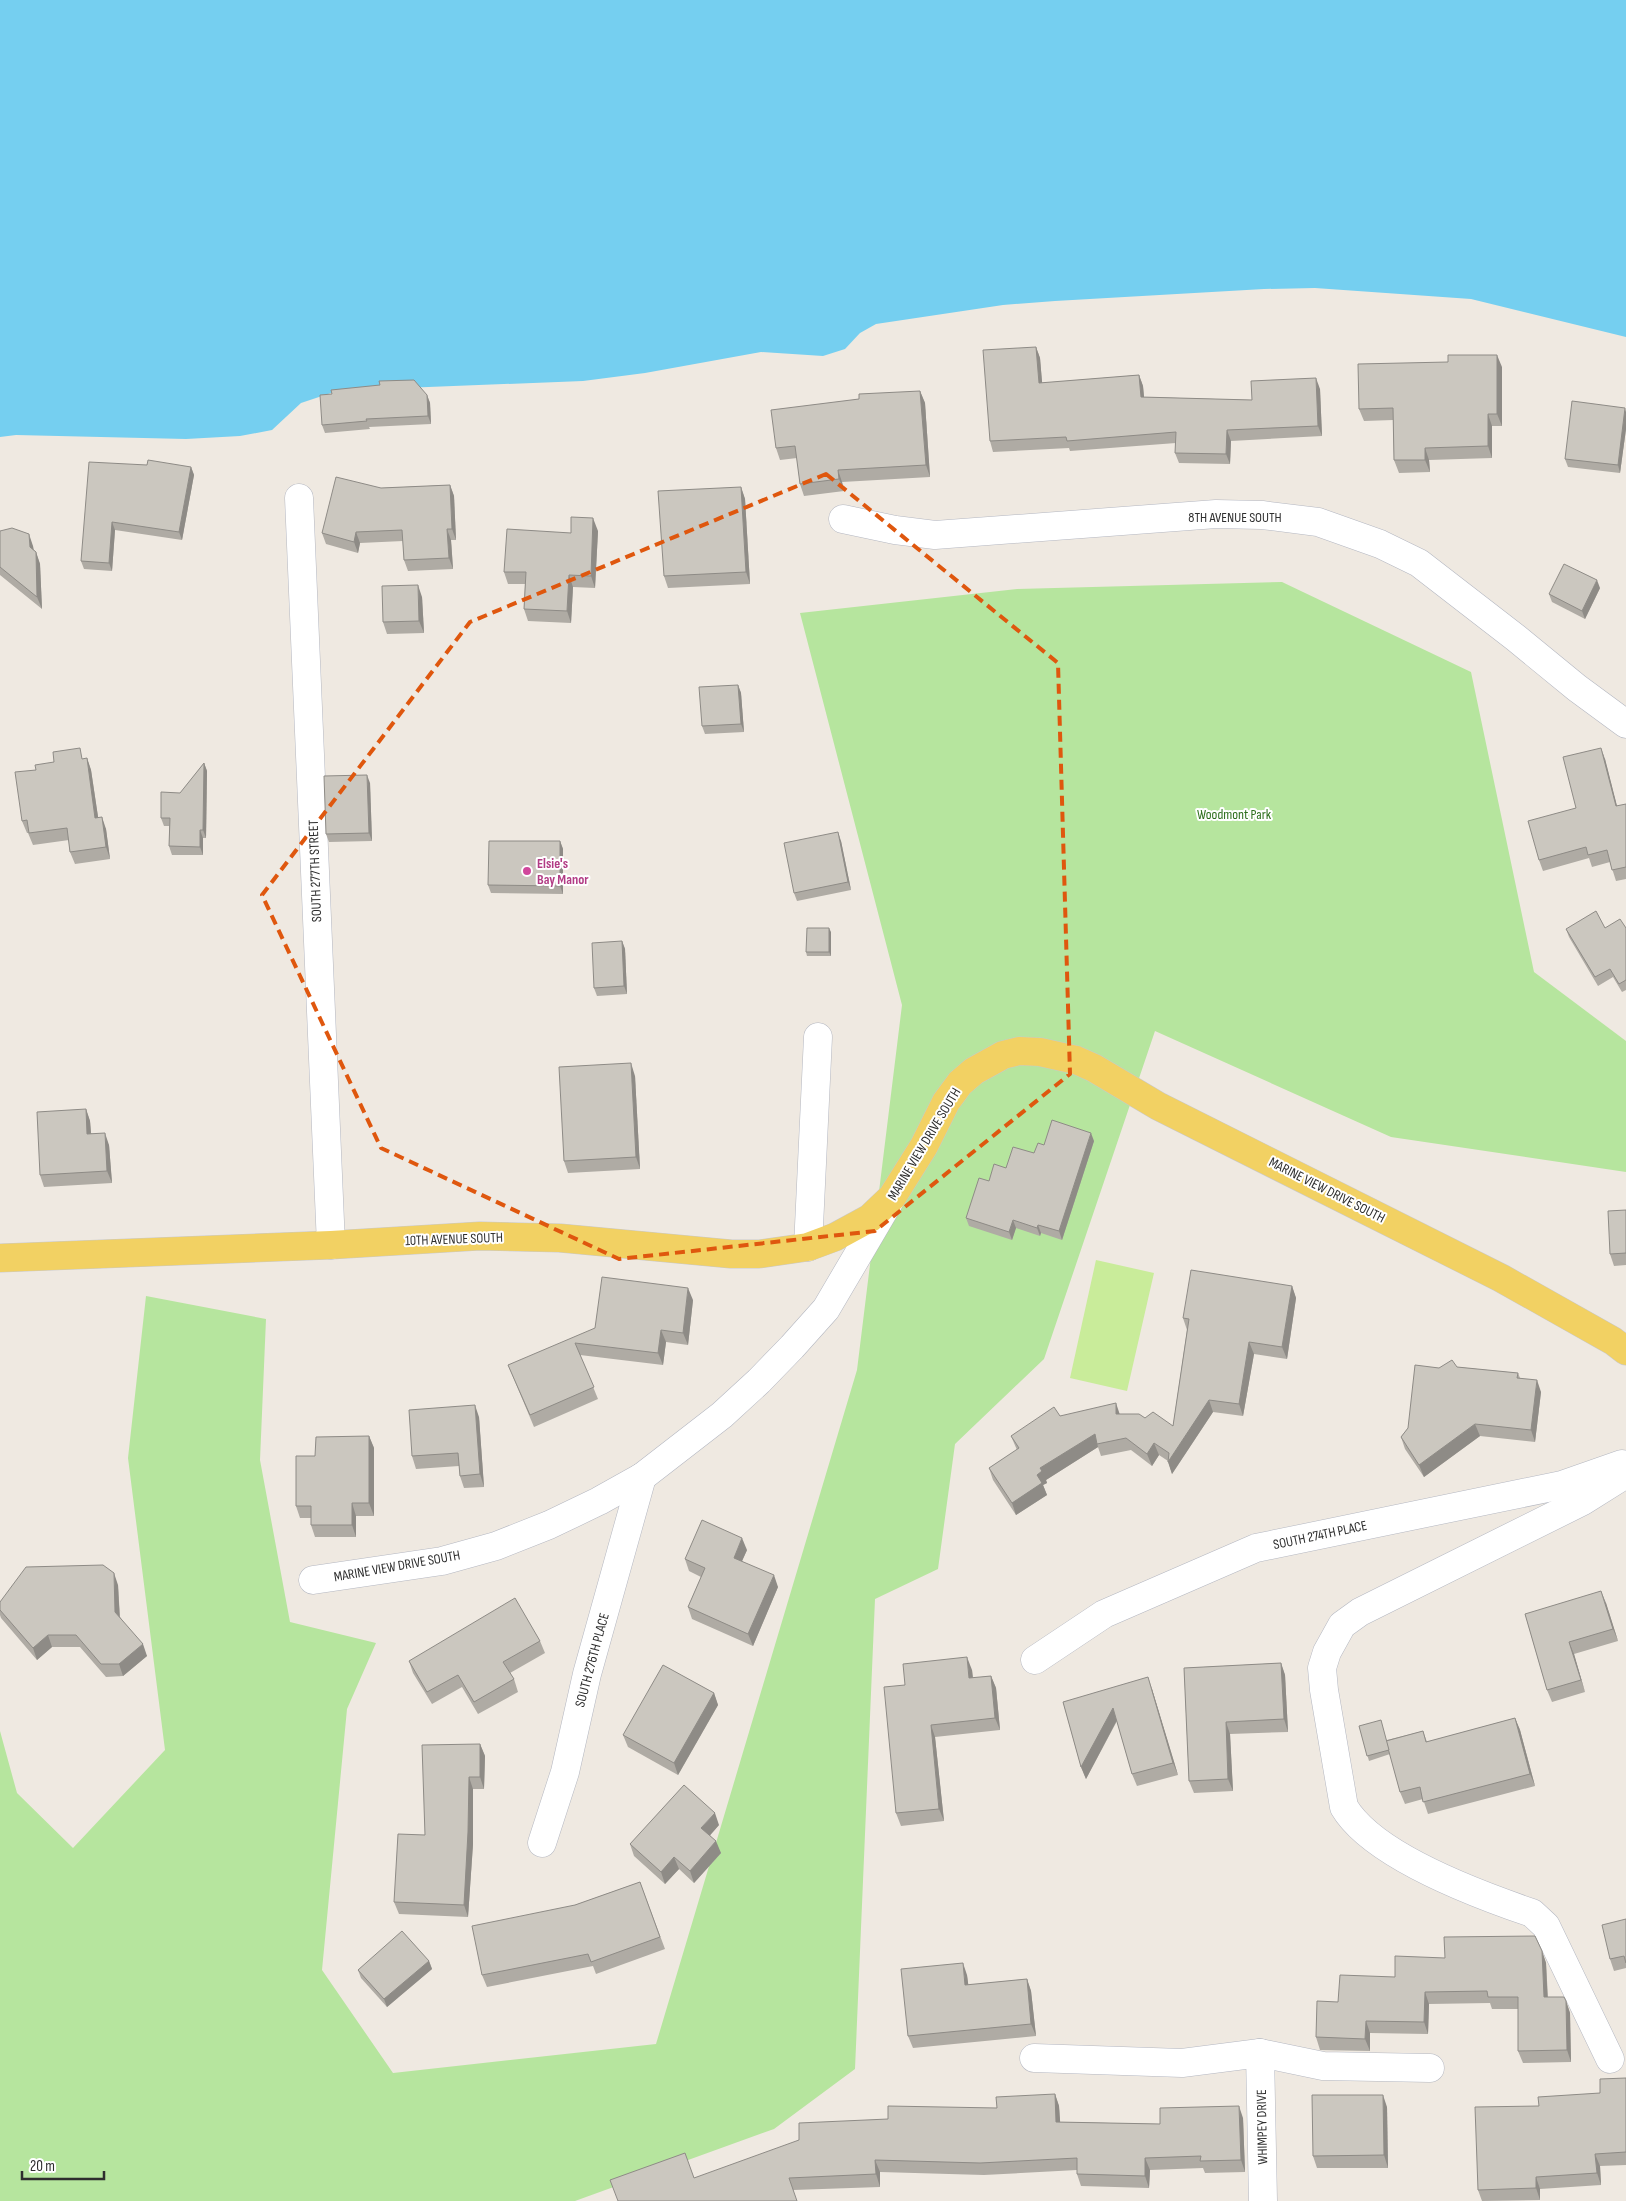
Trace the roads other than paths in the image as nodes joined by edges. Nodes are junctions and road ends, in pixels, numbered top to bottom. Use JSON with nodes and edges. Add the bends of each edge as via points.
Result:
{"nodes":[{"id":1,"x":299,"y":498,"type":"dead end"},
{"id":2,"x":843,"y":519,"type":"dead end"},
{"id":3,"x":1626,"y":724,"type":"edge"},
{"id":4,"x":818,"y":1037,"type":"dead end"},
{"id":5,"x":892,"y":1196,"type":"junction"},
{"id":6,"x":331,"y":1245,"type":"junction"},
{"id":7,"x":808,"y":1247,"type":"junction"},
{"id":8,"x":0,"y":1258,"type":"edge"},
{"id":9,"x":1626,"y":1352,"type":"edge"},
{"id":10,"x":1626,"y":1463,"type":"edge"},
{"id":11,"x":1626,"y":1474,"type":"edge"},
{"id":12,"x":642,"y":1477,"type":"junction"},
{"id":13,"x":313,"y":1580,"type":"dead end"},
{"id":14,"x":1035,"y":1660,"type":"dead end"},
{"id":15,"x":542,"y":1843,"type":"dead end"},
{"id":16,"x":1260,"y":2053,"type":"junction"},
{"id":17,"x":1034,"y":2058,"type":"dead end"},
{"id":18,"x":1610,"y":2059,"type":"dead end"},
{"id":19,"x":1430,"y":2068,"type":"dead end"},
{"id":20,"x":1264,"y":2201,"type":"edge"}],
"edges":[{"from":1,"to":6,"type":"street","name":"SOUTH 277TH STREET"},
{"from":2,"to":3,"type":"street","name":"8TH AVENUE SOUTH","via":[[935,535],[1216,514],[1262,515],[1318,522],[1380,544],[1419,564]]},
{"from":4,"to":7,"type":"street"},
{"from":5,"to":7,"type":"main road","name":"10TH AVENUE SOUTH","via":[[870,1218]]},
{"from":5,"to":9,"type":"main road","name":"MARINE VIEW DRIVE SOUTH","via":[[960,1083],[980,1066],[1003,1055],[1019,1051],[1040,1052],[1076,1060],[1094,1068],[1158,1106],[1502,1278]]},
{"from":5,"to":12,"type":"street","name":"MARINE VIEW DRIVE SOUTH","via":[[826,1309],[760,1381]]},
{"from":6,"to":7,"type":"main road","name":"10TH AVENUE SOUTH","via":[[480,1236],[560,1238],[731,1254],[759,1254]]},
{"from":6,"to":8,"type":"main road","name":"10TH AVENUE SOUTH"},
{"from":10,"to":14,"type":"street","name":"SOUTH 274TH PLACE","via":[[1562,1485],[1256,1548],[1104,1614]]},
{"from":11,"to":18,"type":"street","via":[[1583,1502],[1360,1612],[1338,1630],[1322,1668],[1344,1807],[1348,1815],[1391,1851],[1417,1866],[1532,1913],[1546,1926]]},
{"from":12,"to":13,"type":"street","name":"MARINE VIEW DRIVE SOUTH","via":[[599,1502],[496,1546],[442,1561]]},
{"from":12,"to":15,"type":"street","name":"SOUTH 276TH PLACE","via":[[587,1674],[565,1772]]},
{"from":16,"to":17,"type":"street","via":[[1182,2063]]},
{"from":16,"to":19,"type":"street","via":[[1323,2066]]},
{"from":16,"to":20,"type":"street","name":"WHIMPEY DRIVE"}]}
